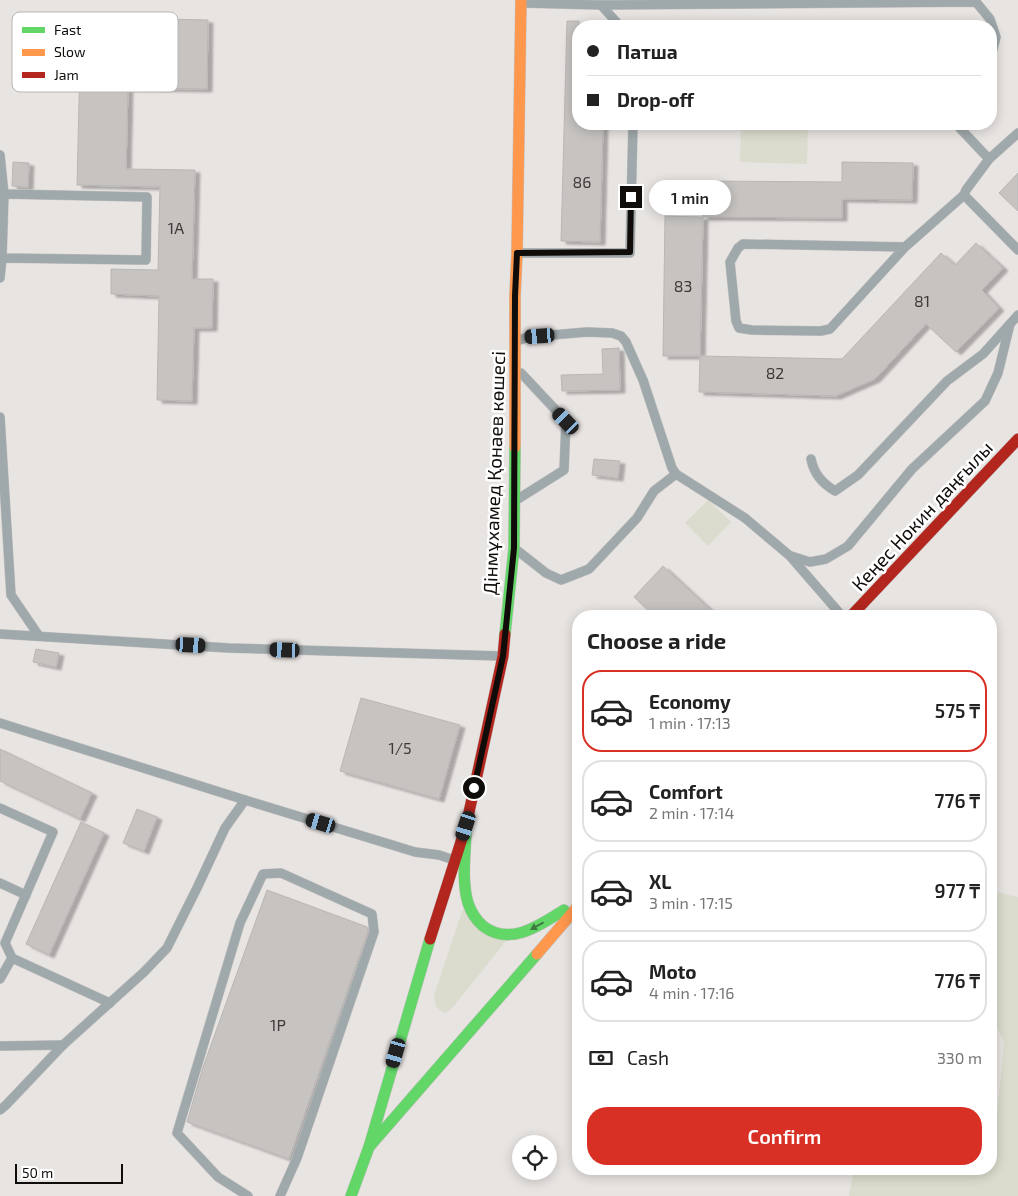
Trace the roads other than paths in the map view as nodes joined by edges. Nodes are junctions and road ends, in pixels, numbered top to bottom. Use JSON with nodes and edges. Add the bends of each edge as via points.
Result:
{"nodes":[{"id":1,"x":521,"y":1,"type":"edge"},
{"id":2,"x":601,"y":5,"type":"junction"},
{"id":3,"x":615,"y":20,"type":"edge"},
{"id":4,"x":990,"y":20,"type":"edge"},
{"id":5,"x":632,"y":130,"type":"edge"},
{"id":6,"x":962,"y":130,"type":"edge"},
{"id":7,"x":1018,"y":133,"type":"edge"},
{"id":8,"x":0,"y":155,"type":"edge"},
{"id":9,"x":989,"y":159,"type":"junction"},
{"id":10,"x":4,"y":194,"type":"junction"},
{"id":11,"x":964,"y":194,"type":"junction"},
{"id":12,"x":905,"y":247,"type":"junction"},
{"id":13,"x":1018,"y":250,"type":"edge"},
{"id":14,"x":517,"y":253,"type":"junction"},
{"id":15,"x":2,"y":258,"type":"junction"},
{"id":16,"x":0,"y":278,"type":"edge"},
{"id":17,"x":1018,"y":315,"type":"edge"},
{"id":18,"x":1010,"y":324,"type":"junction"},
{"id":19,"x":515,"y":342,"type":"junction"},
{"id":20,"x":515,"y":367,"type":"junction"},
{"id":21,"x":0,"y":417,"type":"edge"},
{"id":22,"x":1018,"y":439,"type":"edge"},
{"id":23,"x":811,"y":459,"type":"dead end"},
{"id":24,"x":676,"y":474,"type":"junction"},
{"id":25,"x":514,"y":502,"type":"junction"},
{"id":26,"x":514,"y":548,"type":"junction"},
{"id":27,"x":790,"y":556,"type":"junction"},
{"id":28,"x":837,"y":610,"type":"edge"},
{"id":29,"x":857,"y":610,"type":"edge"},
{"id":30,"x":0,"y":634,"type":"edge"},
{"id":31,"x":40,"y":636,"type":"junction"},
{"id":32,"x":503,"y":656,"type":"junction"},
{"id":33,"x":0,"y":723,"type":"edge"},
{"id":34,"x":245,"y":800,"type":"junction"},
{"id":35,"x":0,"y":808,"type":"edge"},
{"id":36,"x":466,"y":826,"type":"junction"},
{"id":37,"x":455,"y":861,"type":"junction"},
{"id":38,"x":0,"y":883,"type":"edge"},
{"id":39,"x":26,"y":895,"type":"junction"},
{"id":40,"x":572,"y":907,"type":"edge"},
{"id":41,"x":572,"y":911,"type":"edge"},
{"id":42,"x":12,"y":958,"type":"junction"},
{"id":43,"x":0,"y":979,"type":"edge"},
{"id":44,"x":110,"y":1003,"type":"junction"},
{"id":45,"x":63,"y":1044,"type":"junction"},
{"id":46,"x":0,"y":1046,"type":"edge"},
{"id":47,"x":0,"y":1110,"type":"edge"},
{"id":48,"x":369,"y":1147,"type":"junction"},
{"id":49,"x":248,"y":1196,"type":"edge"},
{"id":50,"x":280,"y":1196,"type":"edge"},
{"id":51,"x":351,"y":1196,"type":"edge"}],
"edges":[{"from":1,"to":2,"type":"lane"},
{"from":1,"to":14,"type":"main road","name":"Дінмұхамед Қонаев көшесі"},
{"from":2,"to":3,"type":"lane"},
{"from":2,"to":4,"type":"lane","via":[[976,2]]},
{"from":5,"to":14,"type":"lane","via":[[630,252]]},
{"from":6,"to":9,"type":"lane"},
{"from":7,"to":9,"type":"lane"},
{"from":8,"to":10,"type":"lane"},
{"from":9,"to":11,"type":"lane"},
{"from":10,"to":15,"type":"lane"},
{"from":10,"to":15,"type":"lane","via":[[148,197],[146,260]]},
{"from":11,"to":12,"type":"lane"},
{"from":11,"to":13,"type":"lane"},
{"from":12,"to":12,"type":"lane","via":[[830,329],[752,330],[739,328],[736,322],[730,262],[743,244]]},
{"from":14,"to":19,"type":"main road","name":"Дінмұхамед Қонаев көшесі"},
{"from":15,"to":16,"type":"lane"},
{"from":17,"to":18,"type":"lane"},
{"from":18,"to":23,"type":"lane","via":[[983,354],[947,381],[858,475],[835,491],[826,486],[813,470]]},
{"from":18,"to":27,"type":"lane","via":[[998,373],[985,401],[912,469],[848,546],[826,559],[810,562]]},
{"from":19,"to":20,"type":"main road","name":"Дінмұхамед Қонаев көшесі"},
{"from":19,"to":24,"type":"lane","via":[[528,337],[587,332],[620,336],[626,342],[643,380]]},
{"from":20,"to":25,"type":"main road","name":"Дінмұхамед Қонаев көшесі"},
{"from":20,"to":25,"type":"lane","via":[[566,421],[564,470]]},
{"from":21,"to":31,"type":"lane","via":[[11,595]]},
{"from":22,"to":29,"type":"main road","name":"Кеңес Нокин даңғылы"},
{"from":24,"to":26,"type":"lane","via":[[654,491],[637,518],[589,569],[561,580],[546,573]]},
{"from":24,"to":27,"type":"lane","via":[[745,518]]},
{"from":25,"to":26,"type":"main road","name":"Дінмұхамед Қонаев көшесі"},
{"from":26,"to":32,"type":"main road","name":"Дінмұхамед Қонаев көшесі"},
{"from":27,"to":28,"type":"lane"},
{"from":30,"to":31,"type":"lane"},
{"from":31,"to":32,"type":"lane","via":[[228,648]]},
{"from":32,"to":36,"type":"main road","name":"Дінмұхамед Қонаев көшесі"},
{"from":33,"to":34,"type":"lane"},
{"from":34,"to":37,"type":"lane","via":[[415,852]]},
{"from":34,"to":44,"type":"lane","via":[[225,828],[167,948]]},
{"from":35,"to":39,"type":"lane","via":[[53,832]]},
{"from":36,"to":37,"type":"main road","name":"Дінмұхамед Қонаев көшесі"},
{"from":40,"to":36,"type":"main road","one_way":true,"via":[[523,932],[504,935],[482,927],[472,914],[466,893]]},
{"from":37,"to":48,"type":"main road","name":"Дінмұхамед Қонаев көшесі"},
{"from":38,"to":39,"type":"lane"},
{"from":39,"to":42,"type":"lane","via":[[5,943]]},
{"from":41,"to":48,"type":"main road"},
{"from":42,"to":43,"type":"lane"},
{"from":42,"to":44,"type":"lane"},
{"from":44,"to":45,"type":"lane"},
{"from":45,"to":46,"type":"lane"},
{"from":45,"to":47,"type":"lane"},
{"from":48,"to":51,"type":"main road","name":"Дінмұхамед Қонаев көшесі"},
{"from":49,"to":50,"type":"lane","via":[[218,1177],[177,1133],[240,924],[263,874],[281,873],[372,914],[374,932],[297,1158]]}]}
